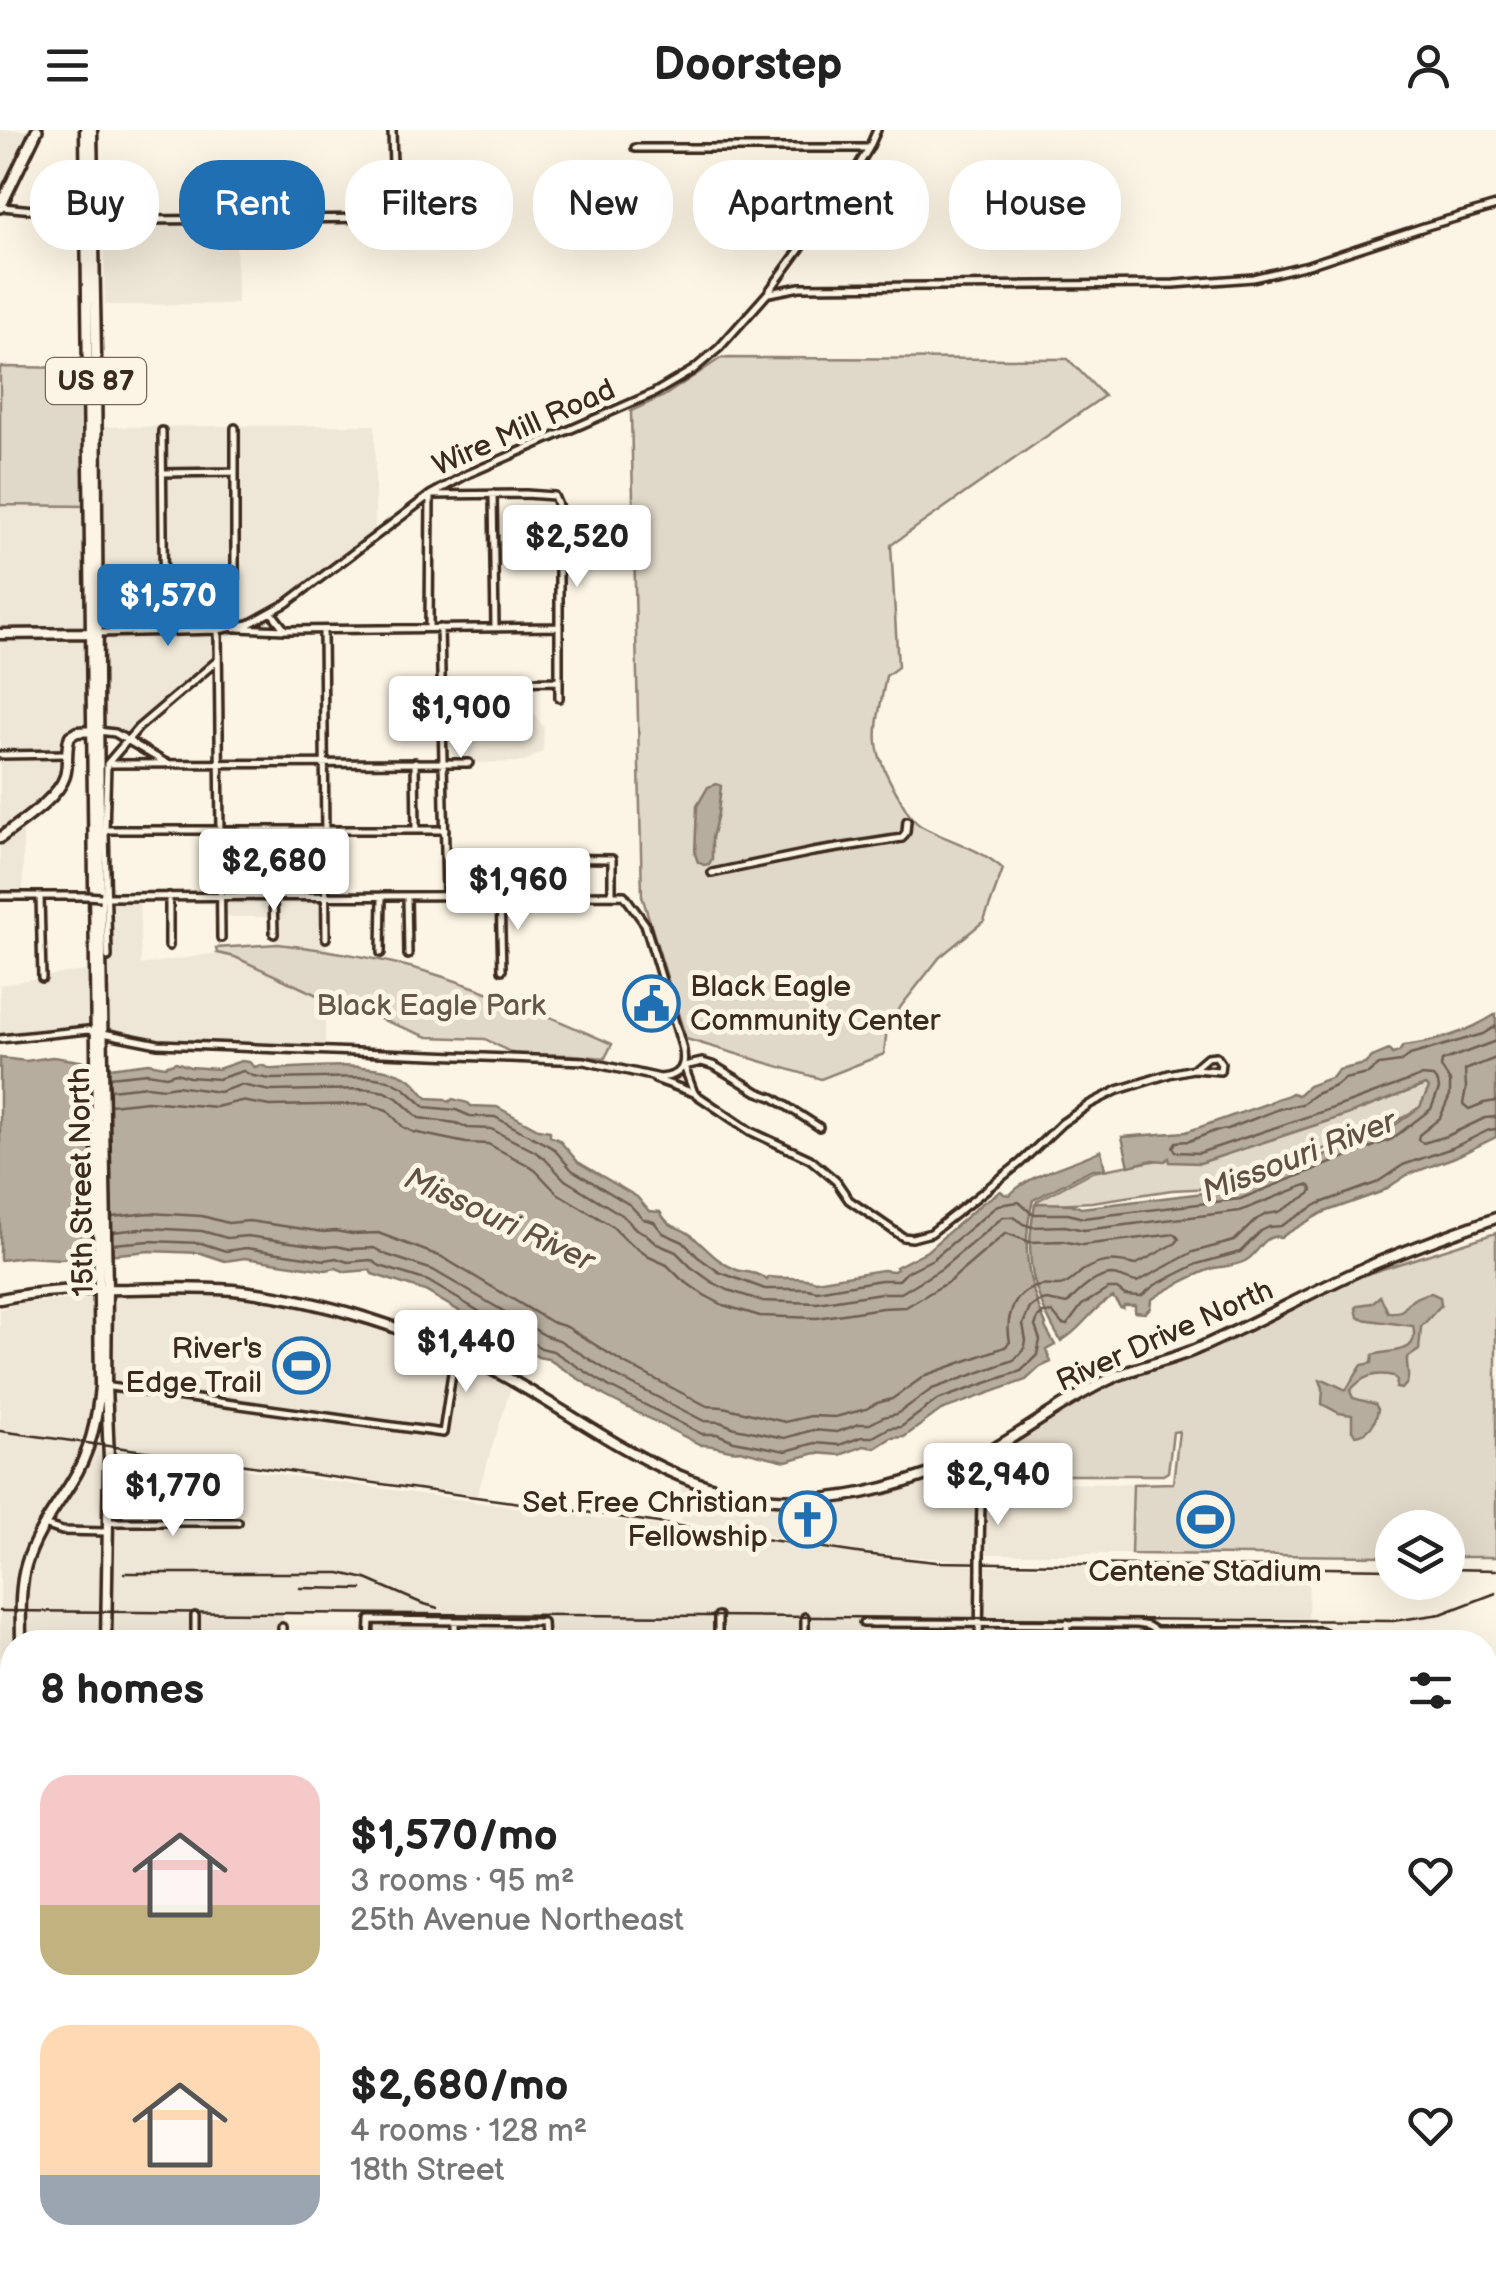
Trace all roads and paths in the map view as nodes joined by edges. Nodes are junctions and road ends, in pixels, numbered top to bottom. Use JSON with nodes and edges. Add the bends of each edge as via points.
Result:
{"nodes":[{"id":1,"x":37,"y":130,"type":"edge"},
{"id":2,"x":88,"y":130,"type":"edge"},
{"id":3,"x":392,"y":130,"type":"edge"},
{"id":4,"x":877,"y":130,"type":"edge"},
{"id":5,"x":635,"y":148,"type":"dead end"},
{"id":6,"x":869,"y":148,"type":"junction"},
{"id":7,"x":89,"y":160,"type":"edge"},
{"id":8,"x":1496,"y":206,"type":"edge"},
{"id":9,"x":0,"y":207,"type":"edge"},
{"id":10,"x":30,"y":210,"type":"edge"},
{"id":11,"x":159,"y":220,"type":"edge"},
{"id":12,"x":90,"y":250,"type":"edge"},
{"id":13,"x":767,"y":294,"type":"junction"},
{"id":14,"x":235,"y":428,"type":"dead end"},
{"id":15,"x":162,"y":431,"type":"dead end"},
{"id":16,"x":235,"y":472,"type":"junction"},
{"id":17,"x":162,"y":473,"type":"junction"},
{"id":18,"x":493,"y":494,"type":"junction"},
{"id":19,"x":430,"y":495,"type":"junction"},
{"id":20,"x":272,"y":613,"type":"junction"},
{"id":21,"x":238,"y":627,"type":"junction"},
{"id":22,"x":560,"y":627,"type":"junction"},
{"id":23,"x":429,"y":628,"type":"junction"},
{"id":24,"x":440,"y":628,"type":"junction"},
{"id":25,"x":495,"y":628,"type":"junction"},
{"id":26,"x":218,"y":630,"type":"junction"},
{"id":27,"x":285,"y":630,"type":"junction"},
{"id":28,"x":323,"y":630,"type":"junction"},
{"id":29,"x":95,"y":632,"type":"junction"},
{"id":30,"x":164,"y":632,"type":"junction"},
{"id":31,"x":0,"y":634,"type":"edge"},
{"id":32,"x":218,"y":660,"type":"junction"},
{"id":33,"x":559,"y":681,"type":"junction"},
{"id":34,"x":414,"y":695,"type":"dead end"},
{"id":35,"x":442,"y":695,"type":"junction"},
{"id":36,"x":558,"y":698,"type":"dead end"},
{"id":37,"x":95,"y":726,"type":"junction"},
{"id":38,"x":128,"y":739,"type":"junction"},
{"id":39,"x":67,"y":754,"type":"junction"},
{"id":40,"x":0,"y":755,"type":"edge"},
{"id":41,"x":325,"y":762,"type":"junction"},
{"id":42,"x":416,"y":762,"type":"junction"},
{"id":43,"x":219,"y":763,"type":"junction"},
{"id":44,"x":444,"y":763,"type":"junction"},
{"id":45,"x":468,"y":763,"type":"dead end"},
{"id":46,"x":106,"y":764,"type":"junction"},
{"id":47,"x":168,"y":764,"type":"junction"},
{"id":48,"x":907,"y":821,"type":"dead end"},
{"id":49,"x":326,"y":828,"type":"junction"},
{"id":50,"x":220,"y":829,"type":"junction"},
{"id":51,"x":105,"y":830,"type":"junction"},
{"id":52,"x":416,"y":830,"type":"junction"},
{"id":53,"x":445,"y":830,"type":"junction"},
{"id":54,"x":0,"y":838,"type":"edge"},
{"id":55,"x":712,"y":873,"type":"dead end"},
{"id":56,"x":0,"y":896,"type":"edge"},
{"id":57,"x":40,"y":896,"type":"junction"},
{"id":58,"x":103,"y":896,"type":"junction"},
{"id":59,"x":169,"y":896,"type":"junction"},
{"id":60,"x":220,"y":896,"type":"junction"},
{"id":61,"x":273,"y":896,"type":"junction"},
{"id":62,"x":326,"y":896,"type":"junction"},
{"id":63,"x":382,"y":896,"type":"junction"},
{"id":64,"x":407,"y":896,"type":"junction"},
{"id":65,"x":446,"y":896,"type":"junction"},
{"id":66,"x":504,"y":896,"type":"junction"},
{"id":67,"x":612,"y":896,"type":"junction"},
{"id":68,"x":274,"y":934,"type":"dead end"},
{"id":69,"x":220,"y":938,"type":"dead end"},
{"id":70,"x":326,"y":938,"type":"dead end"},
{"id":71,"x":170,"y":946,"type":"dead end"},
{"id":72,"x":380,"y":953,"type":"dead end"},
{"id":73,"x":408,"y":955,"type":"dead end"},
{"id":74,"x":108,"y":957,"type":"dead end"},
{"id":75,"x":502,"y":970,"type":"dead end"},
{"id":76,"x":42,"y":978,"type":"dead end"},
{"id":77,"x":99,"y":1031,"type":"junction"},
{"id":78,"x":0,"y":1039,"type":"edge"},
{"id":79,"x":682,"y":1069,"type":"junction"},
{"id":80,"x":1193,"y":1069,"type":"junction"},
{"id":81,"x":648,"y":1077,"type":"junction"},
{"id":82,"x":694,"y":1093,"type":"junction"},
{"id":83,"x":819,"y":1126,"type":"dead end"},
{"id":84,"x":1496,"y":1218,"type":"edge"},
{"id":85,"x":104,"y":1289,"type":"junction"},
{"id":86,"x":0,"y":1299,"type":"edge"},
{"id":87,"x":455,"y":1352,"type":"junction"},
{"id":88,"x":103,"y":1386,"type":"junction"},
{"id":89,"x":998,"y":1447,"type":"junction"},
{"id":90,"x":86,"y":1453,"type":"junction"},
{"id":91,"x":109,"y":1459,"type":"junction"},
{"id":92,"x":968,"y":1459,"type":"junction"},
{"id":93,"x":927,"y":1475,"type":"junction"},
{"id":94,"x":981,"y":1502,"type":"junction"},
{"id":95,"x":238,"y":1522,"type":"dead end"},
{"id":96,"x":44,"y":1525,"type":"junction"},
{"id":97,"x":107,"y":1527,"type":"junction"},
{"id":98,"x":195,"y":1616,"type":"dead end"},
{"id":99,"x":718,"y":1616,"type":"dead end"},
{"id":100,"x":805,"y":1617,"type":"dead end"},
{"id":101,"x":455,"y":1622,"type":"junction"},
{"id":102,"x":863,"y":1623,"type":"dead end"},
{"id":103,"x":980,"y":1623,"type":"junction"},
{"id":104,"x":1067,"y":1623,"type":"junction"},
{"id":105,"x":21,"y":1630,"type":"edge"},
{"id":106,"x":106,"y":1630,"type":"edge"},
{"id":107,"x":195,"y":1630,"type":"edge"},
{"id":108,"x":370,"y":1630,"type":"edge"},
{"id":109,"x":455,"y":1630,"type":"edge"},
{"id":110,"x":544,"y":1630,"type":"edge"},
{"id":111,"x":718,"y":1630,"type":"edge"},
{"id":112,"x":805,"y":1630,"type":"edge"},
{"id":113,"x":980,"y":1630,"type":"edge"},
{"id":114,"x":1067,"y":1630,"type":"edge"},
{"id":115,"x":1153,"y":1630,"type":"edge"}],
"edges":[{"from":1,"to":9,"type":"highway"},
{"from":2,"to":7,"type":"main road","number":"US 87"},
{"from":3,"to":11,"type":"street","via":[[390,216]]},
{"from":4,"to":6,"type":"street","name":"Wire Mill Road"},
{"from":5,"to":6,"type":"street"},
{"from":6,"to":13,"type":"street","name":"Wire Mill Road"},
{"from":8,"to":13,"type":"street","via":[[1253,278],[800,287]]},
{"from":9,"to":10,"type":"street"},
{"from":12,"to":29,"type":"main road","number":"US 87"},
{"from":13,"to":19,"type":"street","name":"Wire Mill Road","via":[[719,348],[654,394]]},
{"from":14,"to":16,"type":"street"},
{"from":15,"to":17,"type":"street"},
{"from":16,"to":17,"type":"street"},
{"from":16,"to":21,"type":"street"},
{"from":17,"to":30,"type":"street"},
{"from":18,"to":19,"type":"street"},
{"from":18,"to":22,"type":"street","via":[[558,500]]},
{"from":18,"to":25,"type":"street"},
{"from":19,"to":20,"type":"street","name":"Wire Mill Road"},
{"from":19,"to":23,"type":"street"},
{"from":20,"to":21,"type":"street","name":"Wire Mill Road"},
{"from":20,"to":27,"type":"street"},
{"from":21,"to":26,"type":"street"},
{"from":21,"to":27,"type":"street"},
{"from":22,"to":25,"type":"street"},
{"from":22,"to":33,"type":"street"},
{"from":23,"to":24,"type":"street"},
{"from":23,"to":28,"type":"street"},
{"from":24,"to":25,"type":"street"},
{"from":24,"to":35,"type":"street"},
{"from":26,"to":30,"type":"street"},
{"from":26,"to":32,"type":"street"},
{"from":27,"to":28,"type":"street"},
{"from":28,"to":41,"type":"street"},
{"from":29,"to":30,"type":"street"},
{"from":29,"to":31,"type":"main road"},
{"from":29,"to":37,"type":"main road","number":"US 87"},
{"from":32,"to":38,"type":"street"},
{"from":32,"to":43,"type":"street"},
{"from":33,"to":35,"type":"street","via":[[502,682],[473,696]]},
{"from":33,"to":36,"type":"street"},
{"from":34,"to":35,"type":"street"},
{"from":35,"to":44,"type":"street"},
{"from":37,"to":38,"type":"street"},
{"from":37,"to":39,"type":"main road","via":[[70,736]]},
{"from":37,"to":77,"type":"main road","name":"15th Street North","number":"US 87"},
{"from":38,"to":46,"type":"street"},
{"from":38,"to":47,"type":"street"},
{"from":39,"to":40,"type":"street"},
{"from":39,"to":54,"type":"main road","via":[[59,788]]},
{"from":41,"to":42,"type":"street"},
{"from":41,"to":43,"type":"street"},
{"from":41,"to":49,"type":"street"},
{"from":42,"to":44,"type":"street"},
{"from":42,"to":52,"type":"street"},
{"from":43,"to":47,"type":"street"},
{"from":43,"to":50,"type":"street"},
{"from":44,"to":45,"type":"street"},
{"from":44,"to":53,"type":"street"},
{"from":46,"to":47,"type":"street"},
{"from":46,"to":51,"type":"street"},
{"from":48,"to":55,"type":"street","via":[[902,838]]},
{"from":49,"to":50,"type":"street"},
{"from":49,"to":52,"type":"street"},
{"from":49,"to":62,"type":"street"},
{"from":50,"to":51,"type":"street"},
{"from":50,"to":60,"type":"street"},
{"from":51,"to":58,"type":"street"},
{"from":52,"to":53,"type":"street"},
{"from":53,"to":65,"type":"street"},
{"from":56,"to":57,"type":"street"},
{"from":57,"to":58,"type":"street","bridge":true},
{"from":57,"to":76,"type":"street"},
{"from":58,"to":59,"type":"street"},
{"from":58,"to":74,"type":"street"},
{"from":59,"to":60,"type":"street"},
{"from":59,"to":71,"type":"street"},
{"from":60,"to":61,"type":"street"},
{"from":60,"to":69,"type":"street"},
{"from":61,"to":62,"type":"street"},
{"from":61,"to":68,"type":"street"},
{"from":62,"to":63,"type":"street"},
{"from":62,"to":70,"type":"street"},
{"from":63,"to":64,"type":"street"},
{"from":63,"to":72,"type":"street"},
{"from":64,"to":65,"type":"street"},
{"from":64,"to":73,"type":"street"},
{"from":65,"to":66,"type":"street"},
{"from":66,"to":67,"type":"street"},
{"from":66,"to":67,"type":"street","via":[[507,865],[516,858],[612,859]]},
{"from":66,"to":75,"type":"street"},
{"from":67,"to":79,"type":"street","via":[[624,896],[645,924],[682,1046]]},
{"from":77,"to":78,"type":"street"},
{"from":77,"to":81,"type":"street","via":[[158,1044],[584,1061]]},
{"from":77,"to":85,"type":"main road","name":"15th Street North","number":"US 87"},
{"from":79,"to":81,"type":"street","via":[[671,1077]]},
{"from":79,"to":82,"type":"street"},
{"from":79,"to":83,"type":"street","via":[[702,1062],[715,1066]]},
{"from":80,"to":80,"type":"street","via":[[1207,1057],[1221,1063],[1220,1071]]},
{"from":80,"to":82,"type":"street","via":[[1090,1104],[931,1233],[912,1238],[849,1200],[810,1159],[750,1132]]},
{"from":81,"to":82,"type":"street"},
{"from":84,"to":89,"type":"main road","name":"River Drive North","via":[[1382,1260],[1187,1353],[1114,1377]]},
{"from":85,"to":86,"type":"main road","name":"River Drive North"},
{"from":85,"to":87,"type":"main road","name":"River Drive North","via":[[280,1297]]},
{"from":85,"to":88,"type":"main road","name":"15th Street North","number":"US 87"},
{"from":87,"to":88,"type":"street","via":[[443,1432]]},
{"from":87,"to":93,"type":"main road","name":"River Drive North","via":[[700,1485],[819,1500]]},
{"from":88,"to":90,"type":"main road","name":"15th Street North","number":"US 87"},
{"from":88,"to":91,"type":"main road","name":"15th Street North","number":"US 87"},
{"from":89,"to":92,"type":"main road","name":"River Drive North"},
{"from":89,"to":94,"type":"main road","via":[[984,1472]]},
{"from":90,"to":91,"type":"main road"},
{"from":90,"to":96,"type":"main road","number":"US 87"},
{"from":91,"to":97,"type":"main road","name":"15th Street North","number":"US 87"},
{"from":92,"to":93,"type":"main road","name":"River Drive North"},
{"from":92,"to":94,"type":"street"},
{"from":93,"to":94,"type":"main road","via":[[956,1476]]},
{"from":94,"to":103,"type":"street","bridge":true},
{"from":95,"to":97,"type":"street"},
{"from":96,"to":97,"type":"street","via":[[62,1531]]},
{"from":96,"to":105,"type":"main road","number":"US 87","via":[[27,1562]]},
{"from":97,"to":106,"type":"main road","name":"15th Street North","number":"US 87"},
{"from":98,"to":107,"type":"street"},
{"from":99,"to":111,"type":"street"},
{"from":100,"to":112,"type":"street"},
{"from":101,"to":108,"type":"street","via":[[370,1620]]},
{"from":101,"to":109,"type":"street"},
{"from":101,"to":110,"type":"street","via":[[544,1622]]},
{"from":102,"to":103,"type":"street"},
{"from":103,"to":104,"type":"street"},
{"from":103,"to":113,"type":"street"},
{"from":104,"to":114,"type":"street"},
{"from":104,"to":115,"type":"street"}]}
